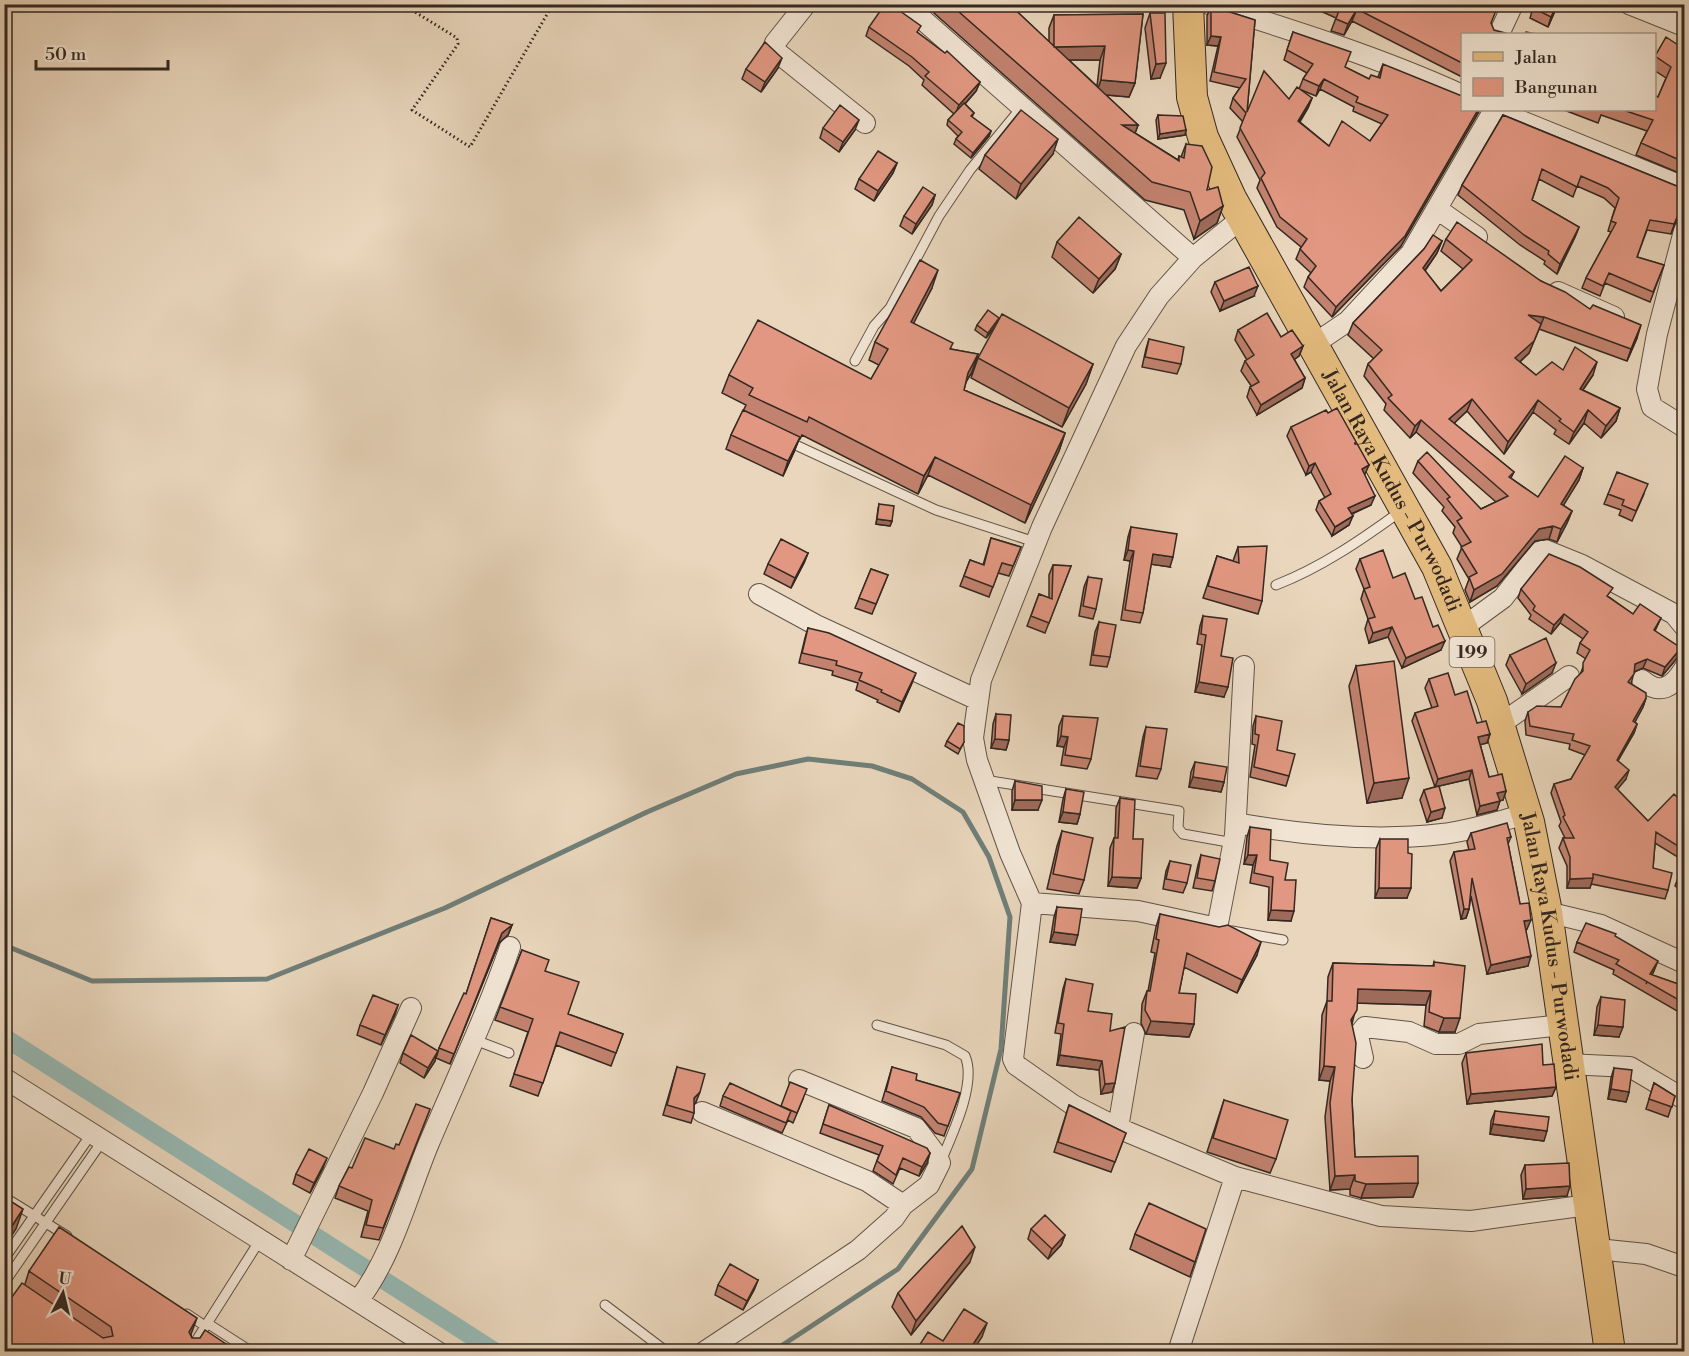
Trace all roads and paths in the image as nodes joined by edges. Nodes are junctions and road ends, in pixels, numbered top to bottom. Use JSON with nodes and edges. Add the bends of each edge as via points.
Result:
{"nodes":[{"id":1,"x":409,"y":4,"type":"edge"},
{"id":2,"x":553,"y":4,"type":"edge"},
{"id":3,"x":806,"y":4,"type":"edge"},
{"id":4,"x":905,"y":4,"type":"edge"},
{"id":5,"x":1188,"y":4,"type":"edge"},
{"id":6,"x":1209,"y":4,"type":"edge"},
{"id":7,"x":1513,"y":4,"type":"edge"},
{"id":8,"x":1629,"y":4,"type":"edge"},
{"id":9,"x":1684,"y":26,"type":"edge"},
{"id":10,"x":1499,"y":33,"type":"edge"},
{"id":11,"x":1461,"y":95,"type":"edge"},
{"id":12,"x":1021,"y":108,"type":"junction"},
{"id":13,"x":1493,"y":111,"type":"edge"},
{"id":14,"x":1496,"y":111,"type":"edge"},
{"id":15,"x":865,"y":123,"type":"dead end"},
{"id":16,"x":1684,"y":187,"type":"edge"},
{"id":17,"x":1437,"y":209,"type":"junction"},
{"id":18,"x":1242,"y":218,"type":"junction"},
{"id":19,"x":1684,"y":231,"type":"edge"},
{"id":20,"x":1489,"y":246,"type":"edge"},
{"id":21,"x":1193,"y":258,"type":"junction"},
{"id":22,"x":1543,"y":283,"type":"edge"},
{"id":23,"x":1615,"y":317,"type":"edge"},
{"id":24,"x":1314,"y":344,"type":"junction"},
{"id":25,"x":855,"y":361,"type":"dead end"},
{"id":26,"x":1684,"y":427,"type":"edge"},
{"id":27,"x":778,"y":437,"type":"edge"},
{"id":28,"x":1405,"y":508,"type":"junction"},
{"id":29,"x":1035,"y":542,"type":"junction"},
{"id":30,"x":1276,"y":585,"type":"dead end"},
{"id":31,"x":759,"y":594,"type":"dead end"},
{"id":32,"x":1684,"y":626,"type":"edge"},
{"id":33,"x":1462,"y":628,"type":"junction"},
{"id":34,"x":1244,"y":666,"type":"dead end"},
{"id":35,"x":1684,"y":669,"type":"edge"},
{"id":36,"x":1569,"y":676,"type":"dead end"},
{"id":37,"x":1642,"y":680,"type":"dead end"},
{"id":38,"x":978,"y":700,"type":"junction"},
{"id":39,"x":1499,"y":725,"type":"junction"},
{"id":40,"x":982,"y":780,"type":"junction"},
{"id":41,"x":1527,"y":814,"type":"junction"},
{"id":42,"x":1236,"y":823,"type":"junction"},
{"id":43,"x":1234,"y":843,"type":"junction"},
{"id":44,"x":1032,"y":903,"type":"junction"},
{"id":45,"x":1547,"y":912,"type":"junction"},
{"id":46,"x":1217,"y":928,"type":"junction"},
{"id":47,"x":1283,"y":940,"type":"dead end"},
{"id":48,"x":510,"y":948,"type":"dead end"},
{"id":49,"x":1684,"y":963,"type":"edge"},
{"id":50,"x":411,"y":1008,"type":"dead end"},
{"id":51,"x":877,"y":1025,"type":"dead end"},
{"id":52,"x":1562,"y":1025,"type":"junction"},
{"id":53,"x":1134,"y":1033,"type":"dead end"},
{"id":54,"x":475,"y":1040,"type":"junction"},
{"id":55,"x":509,"y":1053,"type":"dead end"},
{"id":56,"x":1363,"y":1058,"type":"dead end"},
{"id":57,"x":1567,"y":1064,"type":"junction"},
{"id":58,"x":4,"y":1078,"type":"edge"},
{"id":59,"x":799,"y":1080,"type":"dead end"},
{"id":60,"x":1684,"y":1099,"type":"edge"},
{"id":61,"x":702,"y":1112,"type":"dead end"},
{"id":62,"x":1118,"y":1128,"type":"junction"},
{"id":63,"x":97,"y":1136,"type":"junction"},
{"id":64,"x":940,"y":1163,"type":"junction"},
{"id":65,"x":1235,"y":1177,"type":"junction"},
{"id":66,"x":4,"y":1197,"type":"edge"},
{"id":67,"x":903,"y":1205,"type":"junction"},
{"id":68,"x":1588,"y":1205,"type":"junction"},
{"id":69,"x":36,"y":1217,"type":"junction"},
{"id":70,"x":48,"y":1223,"type":"junction"},
{"id":71,"x":260,"y":1240,"type":"junction"},
{"id":72,"x":77,"y":1242,"type":"edge"},
{"id":73,"x":1597,"y":1249,"type":"junction"},
{"id":74,"x":4,"y":1259,"type":"edge"},
{"id":75,"x":291,"y":1260,"type":"junction"},
{"id":76,"x":1684,"y":1267,"type":"edge"},
{"id":77,"x":4,"y":1285,"type":"edge"},
{"id":78,"x":14,"y":1294,"type":"edge"},
{"id":79,"x":360,"y":1298,"type":"junction"},
{"id":80,"x":605,"y":1305,"type":"dead end"},
{"id":81,"x":176,"y":1306,"type":"edge"},
{"id":82,"x":206,"y":1324,"type":"junction"},
{"id":83,"x":189,"y":1352,"type":"edge"},
{"id":84,"x":252,"y":1352,"type":"edge"},
{"id":85,"x":438,"y":1352,"type":"edge"},
{"id":86,"x":667,"y":1352,"type":"edge"},
{"id":87,"x":704,"y":1352,"type":"edge"},
{"id":88,"x":1178,"y":1352,"type":"edge"},
{"id":89,"x":1610,"y":1352,"type":"edge"}],
"edges":[{"from":1,"to":2,"type":"path","via":[[407,7],[457,38],[458,44],[412,110],[470,147]]},
{"from":3,"to":15,"type":"street","via":[[773,49]]},
{"from":4,"to":12,"type":"street"},
{"from":5,"to":18,"type":"main road","name":"Jalan Raya Kudus - Purwodadi","number":"199","via":[[1192,97],[1203,137]]},
{"from":6,"to":11,"type":"street","via":[[1331,43]]},
{"from":7,"to":10,"type":"street"},
{"from":8,"to":9,"type":"street"},
{"from":12,"to":21,"type":"street"},
{"from":12,"to":25,"type":"lane","via":[[970,170],[939,216],[890,308],[874,326]]},
{"from":13,"to":17,"type":"street"},
{"from":14,"to":16,"type":"street"},
{"from":17,"to":20,"type":"street"},
{"from":17,"to":24,"type":"street","via":[[1411,253],[1348,321]]},
{"from":18,"to":21,"type":"street"},
{"from":18,"to":24,"type":"main road","name":"Jalan Raya Kudus - Purwodadi","number":"199"},
{"from":19,"to":26,"type":"street","via":[[1647,389],[1652,406]]},
{"from":21,"to":29,"type":"street","via":[[1159,296],[1126,346]]},
{"from":22,"to":23,"type":"street"},
{"from":24,"to":28,"type":"main road","name":"Jalan Raya Kudus - Purwodadi","number":"199"},
{"from":27,"to":29,"type":"lane","via":[[936,510]]},
{"from":28,"to":30,"type":"lane","via":[[1308,573]]},
{"from":28,"to":33,"type":"main road","name":"Jalan Raya Kudus - Purwodadi","number":"199","via":[[1437,567]]},
{"from":29,"to":38,"type":"street","via":[[987,662]]},
{"from":31,"to":38,"type":"street","via":[[816,625]]},
{"from":32,"to":33,"type":"street","via":[[1674,614],[1582,565],[1545,550],[1539,552],[1503,598]]},
{"from":33,"to":39,"type":"main road","name":"Jalan Raya Kudus - Purwodadi","number":"199"},
{"from":34,"to":42,"type":"street"},
{"from":35,"to":37,"type":"street","via":[[1665,688],[1651,688]]},
{"from":36,"to":39,"type":"street"},
{"from":38,"to":40,"type":"street","via":[[973,738]]},
{"from":39,"to":41,"type":"main road","name":"Jalan Raya Kudus - Purwodadi","number":"199"},
{"from":40,"to":43,"type":"lane","via":[[1179,811],[1178,828],[1183,834]]},
{"from":40,"to":44,"type":"street"},
{"from":41,"to":42,"type":"street","via":[[1423,836],[1353,836]]},
{"from":41,"to":45,"type":"main road","name":"Jalan Raya Kudus - Purwodadi","number":"199"},
{"from":42,"to":43,"type":"street"},
{"from":43,"to":46,"type":"street"},
{"from":44,"to":46,"type":"street","via":[[1138,911]]},
{"from":44,"to":62,"type":"street","via":[[1014,1061],[1073,1105]]},
{"from":45,"to":49,"type":"street","via":[[1601,925]]},
{"from":45,"to":52,"type":"main road","name":"Jalan Raya Kudus - Purwodadi","number":"199"},
{"from":46,"to":47,"type":"lane"},
{"from":48,"to":54,"type":"street"},
{"from":50,"to":75,"type":"street"},
{"from":51,"to":64,"type":"lane","via":[[946,1046],[965,1056],[966,1089]]},
{"from":52,"to":56,"type":"street","via":[[1479,1034],[1459,1044],[1436,1044],[1409,1032],[1365,1027],[1358,1036]]},
{"from":52,"to":57,"type":"main road","name":"Jalan Raya Kudus - Purwodadi","number":"199"},
{"from":53,"to":62,"type":"street"},
{"from":54,"to":55,"type":"lane"},
{"from":54,"to":79,"type":"street","via":[[378,1271]]},
{"from":57,"to":60,"type":"street","via":[[1630,1067]]},
{"from":57,"to":68,"type":"main road","name":"Jalan Raya Kudus - Purwodadi","number":"199"},
{"from":58,"to":63,"type":"street"},
{"from":59,"to":64,"type":"street","via":[[916,1128]]},
{"from":61,"to":67,"type":"street","via":[[867,1181]]},
{"from":62,"to":65,"type":"street"},
{"from":63,"to":69,"type":"lane"},
{"from":63,"to":70,"type":"lane"},
{"from":63,"to":71,"type":"street"},
{"from":64,"to":67,"type":"street","via":[[929,1185]]},
{"from":65,"to":68,"type":"street","via":[[1381,1216],[1471,1221]]},
{"from":65,"to":88,"type":"street"},
{"from":66,"to":69,"type":"lane"},
{"from":67,"to":87,"type":"street","via":[[858,1251]]},
{"from":68,"to":73,"type":"main road","name":"Jalan Raya Kudus - Purwodadi","number":"199"},
{"from":69,"to":70,"type":"lane"},
{"from":69,"to":74,"type":"lane"},
{"from":70,"to":72,"type":"lane"},
{"from":70,"to":77,"type":"lane"},
{"from":71,"to":75,"type":"street"},
{"from":71,"to":82,"type":"lane"},
{"from":73,"to":76,"type":"street","via":[[1646,1254]]},
{"from":73,"to":89,"type":"main road","name":"Jalan Raya Kudus - Purwodadi","number":"199"},
{"from":75,"to":79,"type":"street"},
{"from":77,"to":78,"type":"lane"},
{"from":79,"to":85,"type":"street"},
{"from":80,"to":86,"type":"lane"},
{"from":81,"to":82,"type":"lane"},
{"from":82,"to":83,"type":"lane"},
{"from":82,"to":84,"type":"lane"}]}
